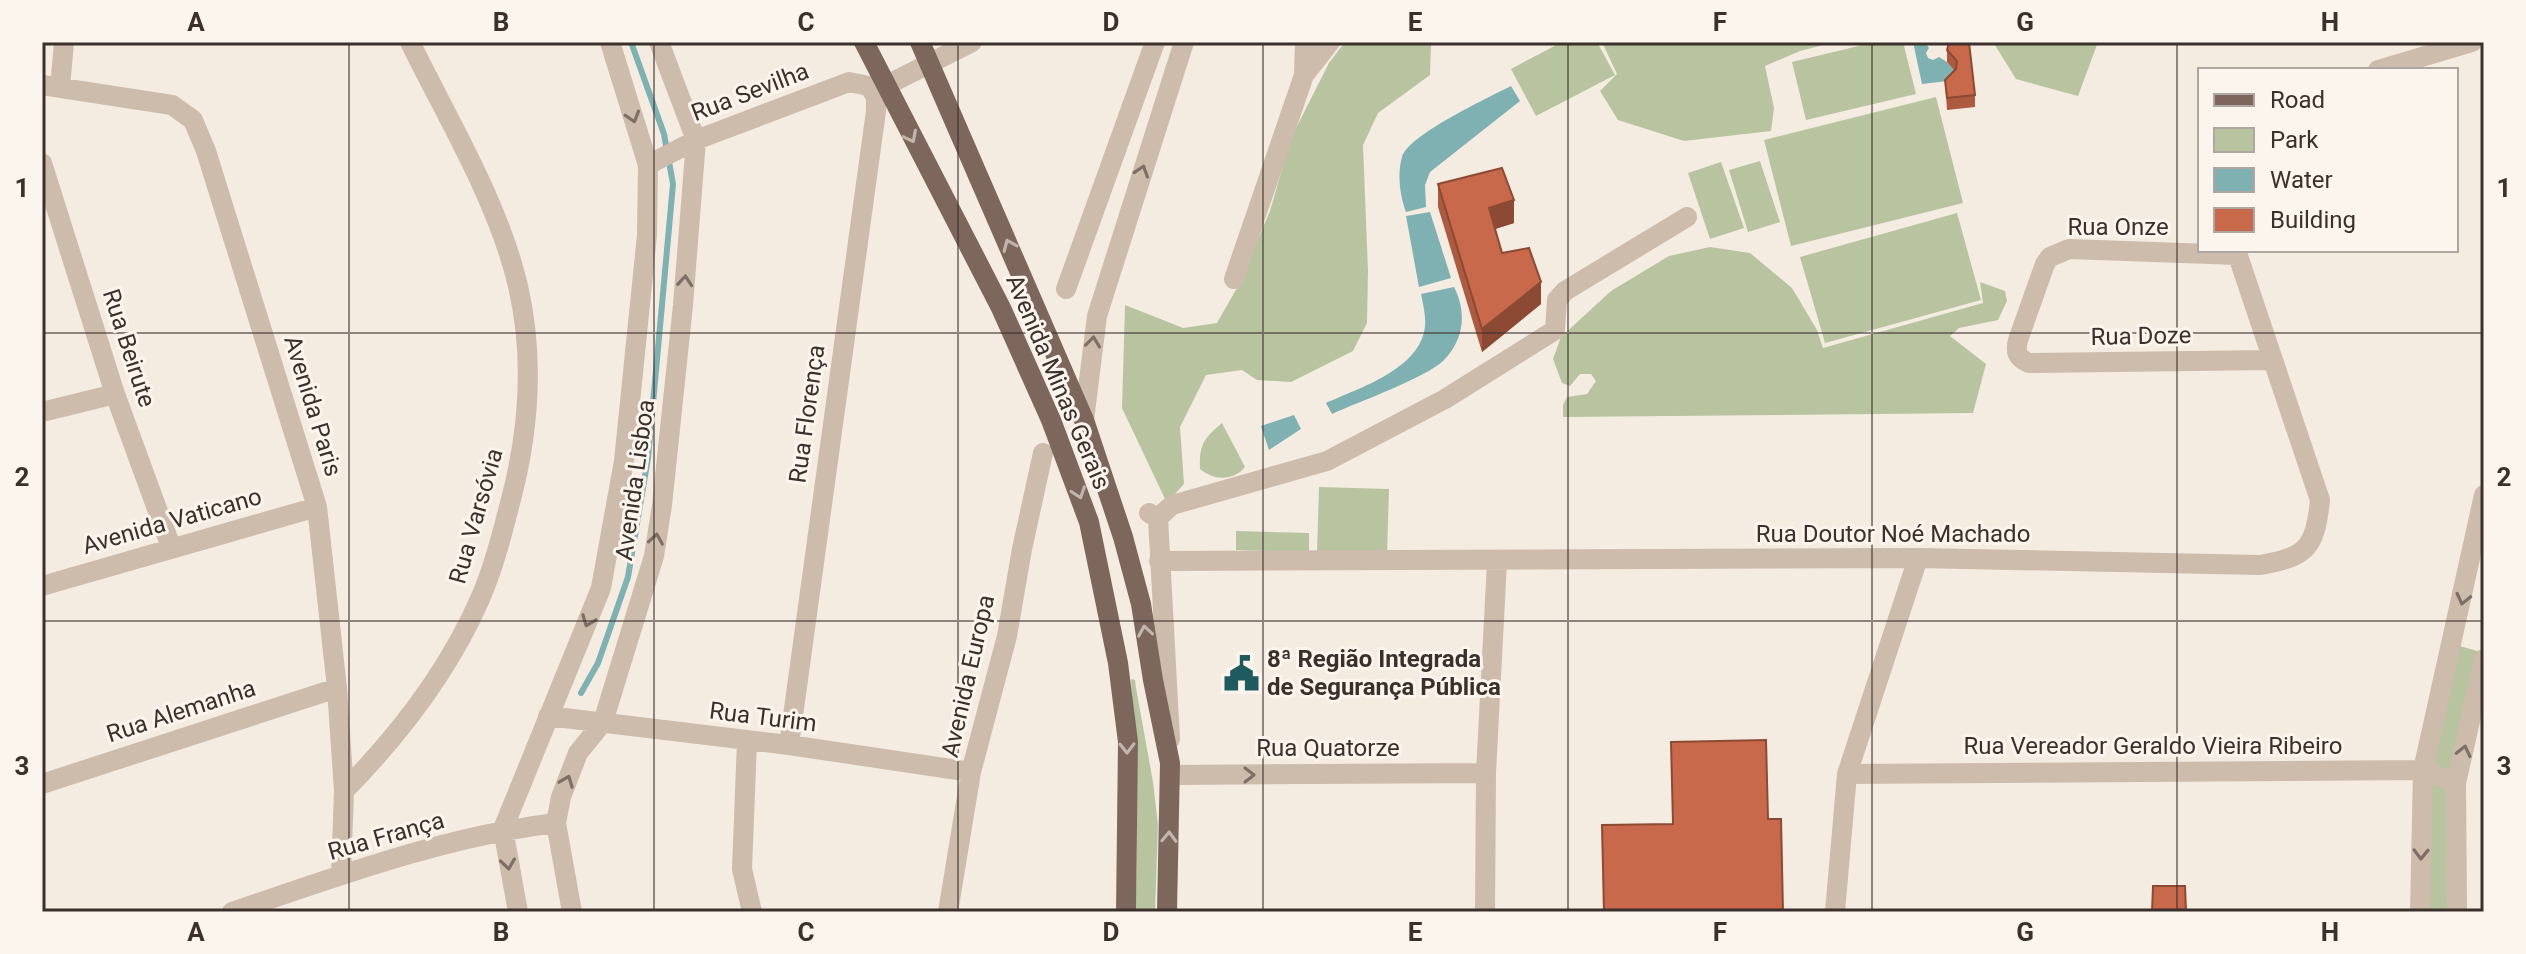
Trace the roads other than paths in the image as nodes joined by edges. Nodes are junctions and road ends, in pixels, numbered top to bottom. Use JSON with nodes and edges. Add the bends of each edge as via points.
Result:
{"nodes":[{"id":1,"x":64,"y":42,"type":"edge"},
{"id":2,"x":410,"y":42,"type":"edge"},
{"id":3,"x":610,"y":42,"type":"edge"},
{"id":4,"x":659,"y":42,"type":"edge"},
{"id":5,"x":864,"y":42,"type":"edge"},
{"id":6,"x":920,"y":42,"type":"edge"},
{"id":7,"x":972,"y":42,"type":"edge"},
{"id":8,"x":1155,"y":42,"type":"edge"},
{"id":9,"x":1184,"y":42,"type":"edge"},
{"id":10,"x":1305,"y":42,"type":"edge"},
{"id":11,"x":1330,"y":42,"type":"edge"},
{"id":12,"x":2472,"y":42,"type":"edge"},
{"id":13,"x":930,"y":62,"type":"junction"},
{"id":14,"x":2385,"y":68,"type":"edge"},
{"id":15,"x":1304,"y":75,"type":"junction"},
{"id":16,"x":51,"y":87,"type":"edge"},
{"id":17,"x":879,"y":88,"type":"junction"},
{"id":18,"x":696,"y":140,"type":"junction"},
{"id":19,"x":42,"y":163,"type":"edge"},
{"id":20,"x":648,"y":165,"type":"junction"},
{"id":21,"x":1687,"y":217,"type":"dead end"},
{"id":22,"x":2237,"y":253,"type":"edge"},
{"id":23,"x":1234,"y":279,"type":"dead end"},
{"id":24,"x":1066,"y":289,"type":"dead end"},
{"id":25,"x":2016,"y":350,"type":"joint"},
{"id":26,"x":2273,"y":360,"type":"junction"},
{"id":27,"x":115,"y":394,"type":"junction"},
{"id":28,"x":42,"y":412,"type":"edge"},
{"id":29,"x":1084,"y":420,"type":"junction"},
{"id":30,"x":1043,"y":453,"type":"dead end"},
{"id":31,"x":2484,"y":495,"type":"edge"},
{"id":32,"x":317,"y":507,"type":"junction"},
{"id":33,"x":171,"y":547,"type":"junction"},
{"id":34,"x":2479,"y":553,"type":"edge"},
{"id":35,"x":1918,"y":558,"type":"junction"},
{"id":36,"x":1159,"y":561,"type":"junction"},
{"id":37,"x":1497,"y":562,"type":"junction"},
{"id":38,"x":42,"y":586,"type":"edge"},
{"id":39,"x":2484,"y":659,"type":"edge"},
{"id":40,"x":337,"y":688,"type":"junction"},
{"id":41,"x":548,"y":716,"type":"junction"},
{"id":42,"x":603,"y":722,"type":"junction"},
{"id":43,"x":747,"y":741,"type":"junction"},
{"id":44,"x":789,"y":745,"type":"junction"},
{"id":45,"x":1171,"y":769,"type":"junction"},
{"id":46,"x":2423,"y":770,"type":"junction"},
{"id":47,"x":971,"y":772,"type":"junction"},
{"id":48,"x":1486,"y":773,"type":"junction"},
{"id":49,"x":1847,"y":774,"type":"junction"},
{"id":50,"x":2456,"y":783,"type":"junction"},
{"id":51,"x":42,"y":784,"type":"edge"},
{"id":52,"x":344,"y":791,"type":"junction"},
{"id":53,"x":556,"y":823,"type":"junction"},
{"id":54,"x":503,"y":829,"type":"junction"},
{"id":55,"x":341,"y":875,"type":"junction"},
{"id":56,"x":232,"y":912,"type":"edge"},
{"id":57,"x":518,"y":912,"type":"edge"},
{"id":58,"x":572,"y":912,"type":"edge"},
{"id":59,"x":752,"y":912,"type":"edge"},
{"id":60,"x":948,"y":912,"type":"edge"},
{"id":61,"x":1126,"y":912,"type":"edge"},
{"id":62,"x":1167,"y":912,"type":"edge"},
{"id":63,"x":1485,"y":912,"type":"edge"},
{"id":64,"x":1835,"y":912,"type":"edge"},
{"id":65,"x":2420,"y":912,"type":"edge"},
{"id":66,"x":2457,"y":912,"type":"edge"}],
"edges":[{"from":1,"to":16,"type":"street"},
{"from":2,"to":52,"type":"street","name":"Rua Varsóvia","via":[[497,220],[529,346],[529,391],[522,460],[479,602],[413,713]]},
{"from":3,"to":20,"type":"street","name":"Avenida Lisboa","one_way":true},
{"from":4,"to":18,"type":"street","name":"Avenida Lisboa"},
{"from":5,"to":17,"type":"main road","name":"Avenida Minas Gerais"},
{"from":6,"to":13,"type":"main road","name":"Avenida Minas Gerais"},
{"from":7,"to":13,"type":"street"},
{"from":8,"to":24,"type":"street"},
{"from":29,"to":9,"type":"street","one_way":true,"via":[[1097,316]]},
{"from":10,"to":15,"type":"street"},
{"from":11,"to":15,"type":"street"},
{"from":12,"to":14,"type":"street"},
{"from":13,"to":17,"type":"street"},
{"from":29,"to":13,"type":"main road","name":"Avenida Minas Gerais","one_way":true},
{"from":15,"to":23,"type":"street"},
{"from":16,"to":32,"type":"street","name":"Avenida Paris","via":[[172,105],[193,120]]},
{"from":17,"to":18,"type":"street","name":"Rua Sevilha","via":[[849,82]]},
{"from":17,"to":44,"type":"street","name":"Rua Florença"},
{"from":17,"to":61,"type":"main road","name":"Avenida Minas Gerais","one_way":true,"via":[[1001,308],[1089,522],[1128,742]]},
{"from":18,"to":20,"type":"street","name":"Rua Sevilha"},
{"from":42,"to":18,"type":"street","name":"Avenida Lisboa","one_way":true,"via":[[654,556]]},
{"from":19,"to":27,"type":"street","name":"Rua Beirute"},
{"from":20,"to":41,"type":"street","name":"Avenida Lisboa","one_way":true,"via":[[646,250],[612,536],[601,588]]},
{"from":21,"to":36,"type":"street","name":"Avenida Minas Gerais","via":[[1565,291],[1557,300],[1555,330],[1445,399],[1327,461],[1159,512]]},
{"from":22,"to":25,"type":"street","name":"Rua Onze","via":[[2058,252],[2045,264]]},
{"from":22,"to":26,"type":"street","name":"Rua Doutor Noé Machado"},
{"from":25,"to":26,"type":"street","name":"Rua Doze","via":[[2029,363]]},
{"from":26,"to":35,"type":"street","name":"Rua Doutor Noé Machado","via":[[2320,500],[2318,521],[2303,552],[2289,560],[2260,565]]},
{"from":27,"to":28,"type":"street"},
{"from":27,"to":33,"type":"street","name":"Rua Beirute"},
{"from":45,"to":29,"type":"main road","name":"Avenida Minas Gerais","one_way":true,"via":[[1141,604]]},
{"from":30,"to":47,"type":"street","name":"Avenida Europa","via":[[1007,636]]},
{"from":31,"to":34,"type":"street"},
{"from":32,"to":33,"type":"street","name":"Avenida Vaticano"},
{"from":32,"to":40,"type":"street","name":"Avenida Paris"},
{"from":33,"to":38,"type":"street","name":"Avenida Vaticano"},
{"from":34,"to":46,"type":"street","one_way":true},
{"from":35,"to":37,"type":"street","name":"Rua Doutor Noé Machado"},
{"from":35,"to":49,"type":"street"},
{"from":36,"to":37,"type":"street","name":"Rua Doutor Noé Machado"},
{"from":36,"to":45,"type":"street","name":"Avenida Minas Gerais"},
{"from":37,"to":48,"type":"street"},
{"from":50,"to":39,"type":"street","one_way":true},
{"from":40,"to":51,"type":"street","name":"Rua Alemanha"},
{"from":40,"to":52,"type":"street","name":"Avenida Paris"},
{"from":41,"to":42,"type":"street","name":"Rua Turim"},
{"from":41,"to":54,"type":"street","name":"Avenida Lisboa"},
{"from":42,"to":43,"type":"street","name":"Rua Turim"},
{"from":53,"to":42,"type":"street","name":"Avenida Lisboa","one_way":true,"via":[[578,753]]},
{"from":43,"to":44,"type":"street","name":"Rua Turim"},
{"from":43,"to":59,"type":"street","via":[[742,869]]},
{"from":44,"to":47,"type":"street","name":"Rua Turim"},
{"from":45,"to":48,"type":"street","name":"Rua Quatorze","one_way":true},
{"from":62,"to":45,"type":"main road","name":"Avenida Minas Gerais","one_way":true},
{"from":46,"to":49,"type":"street","name":"Rua Vereador Geraldo Vieira Ribeiro"},
{"from":46,"to":50,"type":"street","name":"Rua Vereador Geraldo Vieira Ribeiro"},
{"from":46,"to":65,"type":"street","one_way":true},
{"from":47,"to":60,"type":"street","name":"Avenida Europa"},
{"from":48,"to":63,"type":"street"},
{"from":49,"to":64,"type":"street"},
{"from":50,"to":66,"type":"street"},
{"from":52,"to":55,"type":"street","name":"Avenida Paris"},
{"from":53,"to":54,"type":"street","name":"Rua França"},
{"from":53,"to":58,"type":"street","name":"Avenida Lisboa"},
{"from":54,"to":55,"type":"street","name":"Rua França"},
{"from":54,"to":57,"type":"street","one_way":true},
{"from":55,"to":56,"type":"street","name":"Rua França"}]}
